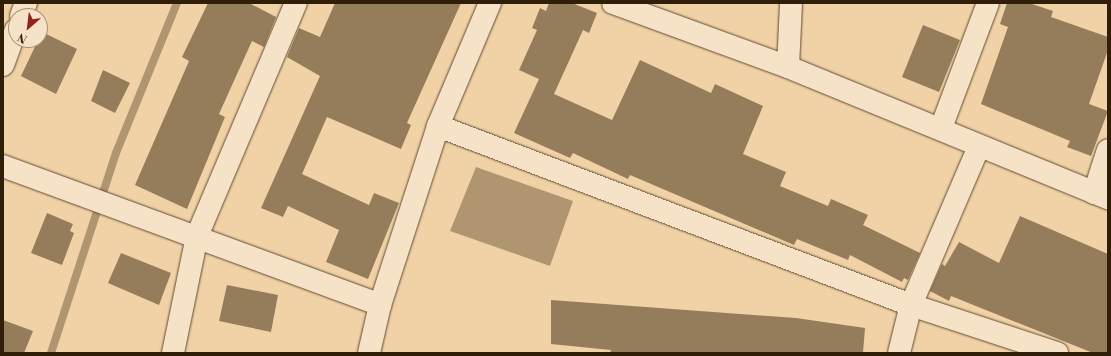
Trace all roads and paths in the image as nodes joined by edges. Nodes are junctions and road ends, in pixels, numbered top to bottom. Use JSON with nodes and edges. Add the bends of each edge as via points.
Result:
{"nodes":[{"id":1,"x":296,"y":3,"type":"edge"},
{"id":2,"x":490,"y":3,"type":"edge"},
{"id":3,"x":613,"y":3,"type":"edge"},
{"id":4,"x":791,"y":3,"type":"edge"},
{"id":5,"x":988,"y":3,"type":"edge"},
{"id":6,"x":9,"y":48,"type":"edge"},
{"id":7,"x":3,"y":65,"type":"edge"},
{"id":8,"x":788,"y":67,"type":"junction"},
{"id":9,"x":438,"y":126,"type":"junction"},
{"id":10,"x":941,"y":128,"type":"junction"},
{"id":11,"x":979,"y":146,"type":"junction"},
{"id":12,"x":1108,"y":150,"type":"edge"},
{"id":13,"x":3,"y":166,"type":"edge"},
{"id":14,"x":1101,"y":196,"type":"edge"},
{"id":15,"x":198,"y":236,"type":"junction"},
{"id":16,"x":380,"y":305,"type":"junction"},
{"id":17,"x":911,"y":305,"type":"junction"},
{"id":18,"x":173,"y":353,"type":"edge"},
{"id":19,"x":369,"y":353,"type":"edge"},
{"id":20,"x":899,"y":353,"type":"edge"},
{"id":21,"x":1057,"y":353,"type":"edge"}],
"edges":[{"from":1,"to":15,"type":"street"},
{"from":2,"to":9,"type":"street"},
{"from":3,"to":8,"type":"street"},
{"from":4,"to":8,"type":"street"},
{"from":5,"to":10,"type":"street"},
{"from":6,"to":7,"type":"street"},
{"from":8,"to":10,"type":"street"},
{"from":9,"to":16,"type":"street"},
{"from":9,"to":17,"type":"street"},
{"from":10,"to":11,"type":"street"},
{"from":11,"to":14,"type":"street"},
{"from":11,"to":17,"type":"street"},
{"from":12,"to":14,"type":"street"},
{"from":13,"to":15,"type":"street"},
{"from":15,"to":16,"type":"street"},
{"from":15,"to":18,"type":"street"},
{"from":16,"to":19,"type":"street"},
{"from":17,"to":20,"type":"street"},
{"from":17,"to":21,"type":"street"}]}
